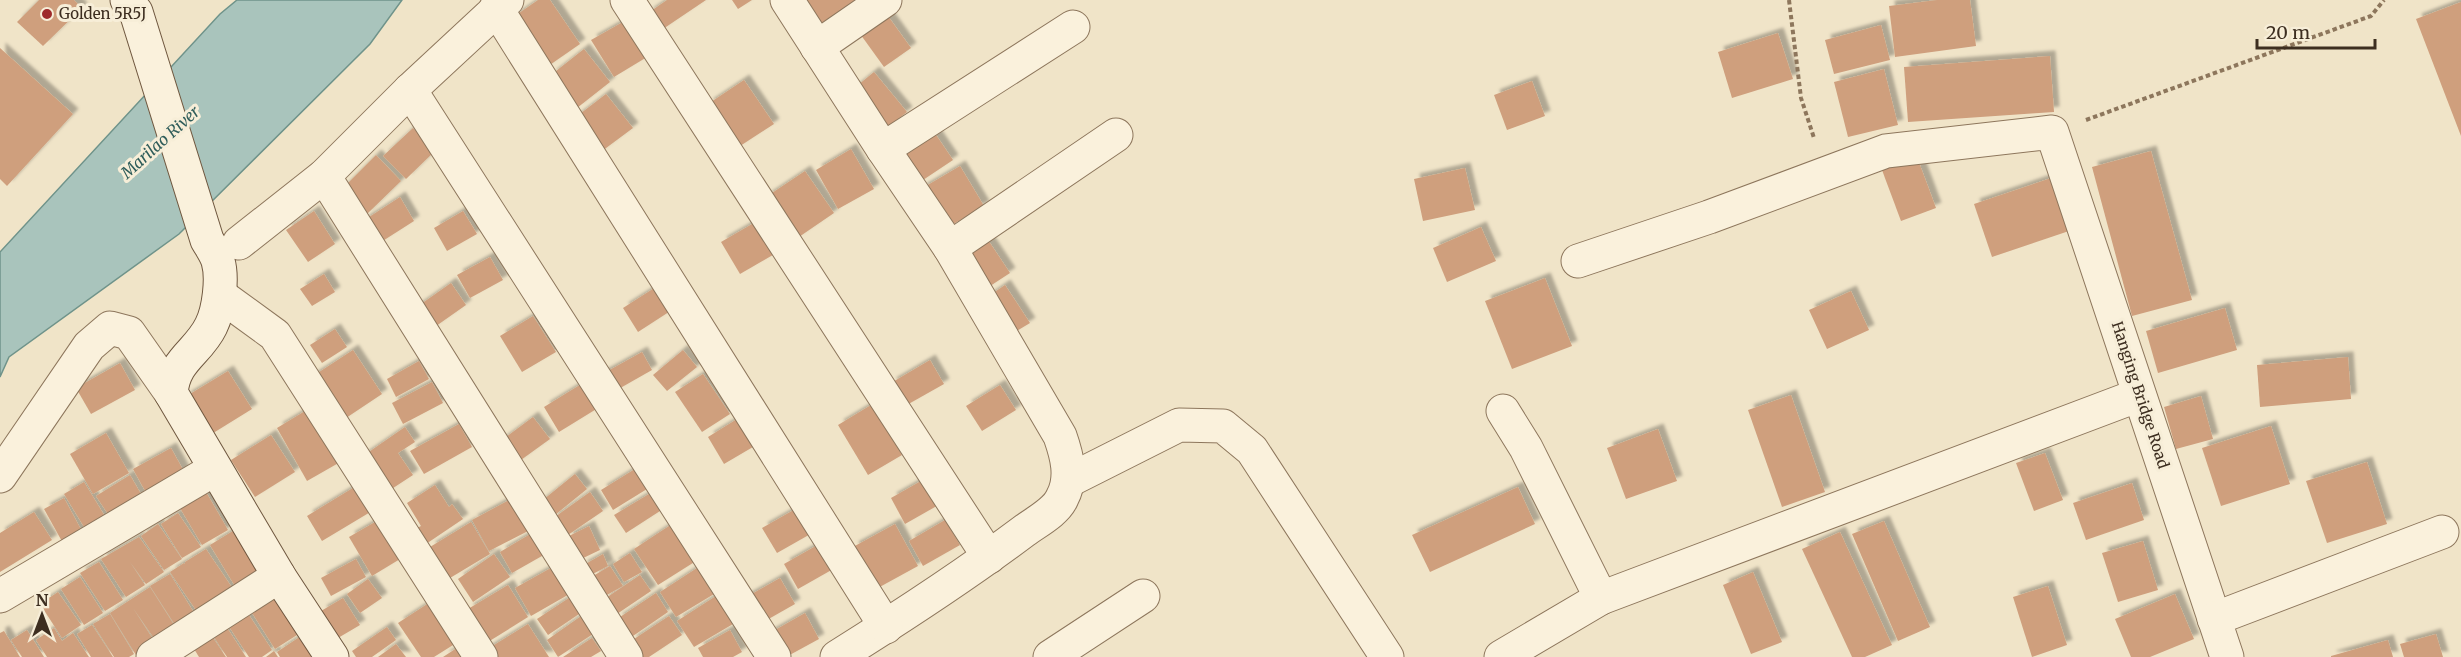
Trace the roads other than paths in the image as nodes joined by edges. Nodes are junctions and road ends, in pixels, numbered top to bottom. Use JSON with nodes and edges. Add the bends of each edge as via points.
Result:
{"nodes":[{"id":1,"x":627,"y":0,"type":"edge"},
{"id":2,"x":787,"y":0,"type":"edge"},
{"id":3,"x":885,"y":0,"type":"edge"},
{"id":4,"x":502,"y":4,"type":"edge"},
{"id":5,"x":131,"y":6,"type":"edge"},
{"id":6,"x":1073,"y":27,"type":"dead end"},
{"id":7,"x":818,"y":47,"type":"junction"},
{"id":8,"x":410,"y":90,"type":"junction"},
{"id":9,"x":1116,"y":135,"type":"dead end"},
{"id":10,"x":883,"y":149,"type":"junction"},
{"id":11,"x":324,"y":176,"type":"junction"},
{"id":12,"x":223,"y":242,"type":"junction"},
{"id":13,"x":950,"y":248,"type":"junction"},
{"id":14,"x":1578,"y":261,"type":"dead end"},
{"id":15,"x":220,"y":295,"type":"junction"},
{"id":16,"x":171,"y":393,"type":"junction"},
{"id":17,"x":2139,"y":395,"type":"junction"},
{"id":18,"x":1503,"y":411,"type":"dead end"},
{"id":19,"x":215,"y":469,"type":"junction"},
{"id":20,"x":0,"y":476,"type":"edge"},
{"id":21,"x":1068,"y":480,"type":"junction"},
{"id":22,"x":2442,"y":532,"type":"dead end"},
{"id":23,"x":989,"y":557,"type":"junction"},
{"id":24,"x":279,"y":576,"type":"junction"},
{"id":25,"x":0,"y":596,"type":"edge"},
{"id":26,"x":1143,"y":596,"type":"dead end"},
{"id":27,"x":1601,"y":598,"type":"junction"},
{"id":28,"x":2214,"y":619,"type":"junction"},
{"id":29,"x":886,"y":627,"type":"junction"},
{"id":30,"x":2220,"y":655,"type":"edge"},
{"id":31,"x":153,"y":657,"type":"edge"},
{"id":32,"x":332,"y":657,"type":"edge"},
{"id":33,"x":482,"y":657,"type":"edge"},
{"id":34,"x":626,"y":657,"type":"edge"},
{"id":35,"x":774,"y":657,"type":"edge"},
{"id":36,"x":837,"y":657,"type":"edge"},
{"id":37,"x":1050,"y":657,"type":"edge"},
{"id":38,"x":1388,"y":657,"type":"edge"},
{"id":39,"x":1501,"y":657,"type":"edge"}],
"edges":[{"from":1,"to":23,"type":"street"},
{"from":2,"to":7,"type":"street"},
{"from":3,"to":7,"type":"street"},
{"from":4,"to":8,"type":"street"},
{"from":4,"to":29,"type":"street"},
{"from":5,"to":12,"type":"street"},
{"from":6,"to":10,"type":"street"},
{"from":7,"to":10,"type":"street"},
{"from":8,"to":11,"type":"street"},
{"from":8,"to":35,"type":"street"},
{"from":9,"to":13,"type":"street"},
{"from":10,"to":13,"type":"street"},
{"from":11,"to":12,"type":"street"},
{"from":11,"to":34,"type":"street"},
{"from":12,"to":15,"type":"street"},
{"from":13,"to":21,"type":"street","via":[[1059,436],[1068,458]]},
{"from":14,"to":17,"type":"street","name":"Hanging Bridge Road","via":[[1886,151],[2052,132]]},
{"from":15,"to":16,"type":"street","via":[[211,326],[172,378]]},
{"from":15,"to":33,"type":"street","via":[[275,335]]},
{"from":16,"to":19,"type":"street"},
{"from":16,"to":20,"type":"street","via":[[129,333],[110,328],[89,346]]},
{"from":17,"to":27,"type":"street"},
{"from":17,"to":28,"type":"street","name":"Hanging Bridge Road"},
{"from":18,"to":27,"type":"street","via":[[1527,448]]},
{"from":19,"to":24,"type":"street"},
{"from":19,"to":25,"type":"street"},
{"from":21,"to":23,"type":"street","via":[[1062,500]]},
{"from":21,"to":38,"type":"street","via":[[1179,425],[1223,426],[1252,450]]},
{"from":22,"to":28,"type":"street"},
{"from":23,"to":29,"type":"street"},
{"from":24,"to":31,"type":"street"},
{"from":24,"to":32,"type":"street"},
{"from":26,"to":37,"type":"street"},
{"from":27,"to":39,"type":"street"},
{"from":28,"to":30,"type":"street","name":"Hanging Bridge Road"},
{"from":29,"to":36,"type":"street"}]}
